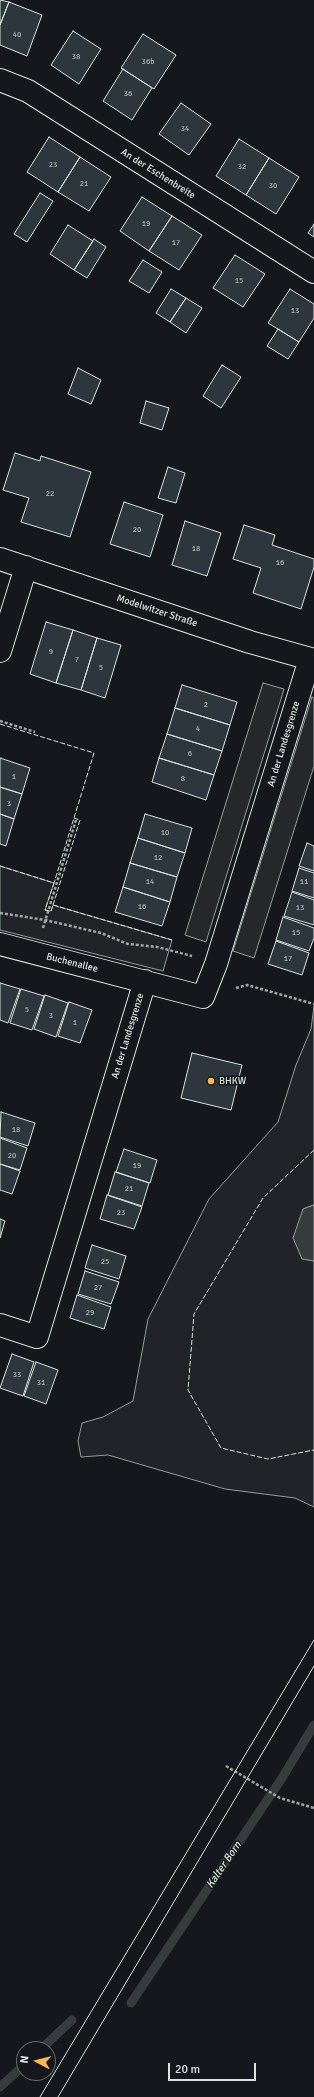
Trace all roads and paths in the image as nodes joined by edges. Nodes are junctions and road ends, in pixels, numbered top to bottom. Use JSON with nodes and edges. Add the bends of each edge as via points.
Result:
{"nodes":[{"id":1,"x":0,"y":80,"type":"edge"},
{"id":2,"x":314,"y":272,"type":"edge"},
{"id":3,"x":0,"y":559,"type":"edge"},
{"id":4,"x":26,"y":567,"type":"junction"},
{"id":5,"x":0,"y":651,"type":"edge"},
{"id":6,"x":312,"y":659,"type":"edge"},
{"id":7,"x":0,"y":720,"type":"edge"},
{"id":8,"x":35,"y":732,"type":"dead end"},
{"id":9,"x":76,"y":820,"type":"dead end"},
{"id":10,"x":0,"y":913,"type":"edge"},
{"id":11,"x":45,"y":920,"type":"junction"},
{"id":12,"x":0,"y":944,"type":"edge"},
{"id":13,"x":36,"y":953,"type":"junction"},
{"id":14,"x":216,"y":964,"type":"junction"},
{"id":15,"x":145,"y":981,"type":"junction"},
{"id":16,"x":203,"y":997,"type":"junction"},
{"id":17,"x":314,"y":1004,"type":"edge"},
{"id":18,"x":0,"y":1325,"type":"edge"},
{"id":19,"x":226,"y":1766,"type":"dead end"},
{"id":20,"x":314,"y":1808,"type":"edge"}],
"edges":[{"from":1,"to":2,"type":"street","name":"An der Eschenbreite","via":[[28,91]]},
{"from":3,"to":4,"type":"street","name":"Modelwitzer Straße"},
{"from":4,"to":5,"type":"street"},
{"from":4,"to":6,"type":"street","name":"Modelwitzer Straße","via":[[250,642]]},
{"from":6,"to":14,"type":"street","name":"An der Landesgrenze"},
{"from":7,"to":8,"type":"path"},
{"from":9,"to":11,"type":"path"},
{"from":10,"to":11,"type":"path"},
{"from":11,"to":13,"type":"path"},
{"from":11,"to":14,"type":"path","via":[[101,933],[128,944],[178,952]]},
{"from":12,"to":13,"type":"street","name":"Buchenallee"},
{"from":13,"to":15,"type":"street","name":"Buchenallee"},
{"from":14,"to":16,"type":"street","name":"An der Landesgrenze"},
{"from":15,"to":16,"type":"street","name":"An der Landesgrenze"},
{"from":15,"to":18,"type":"street","name":"An der Landesgrenze","via":[[37,1337]]},
{"from":16,"to":17,"type":"path","via":[[247,985]]},
{"from":19,"to":20,"type":"path","via":[[280,1798]]}]}
